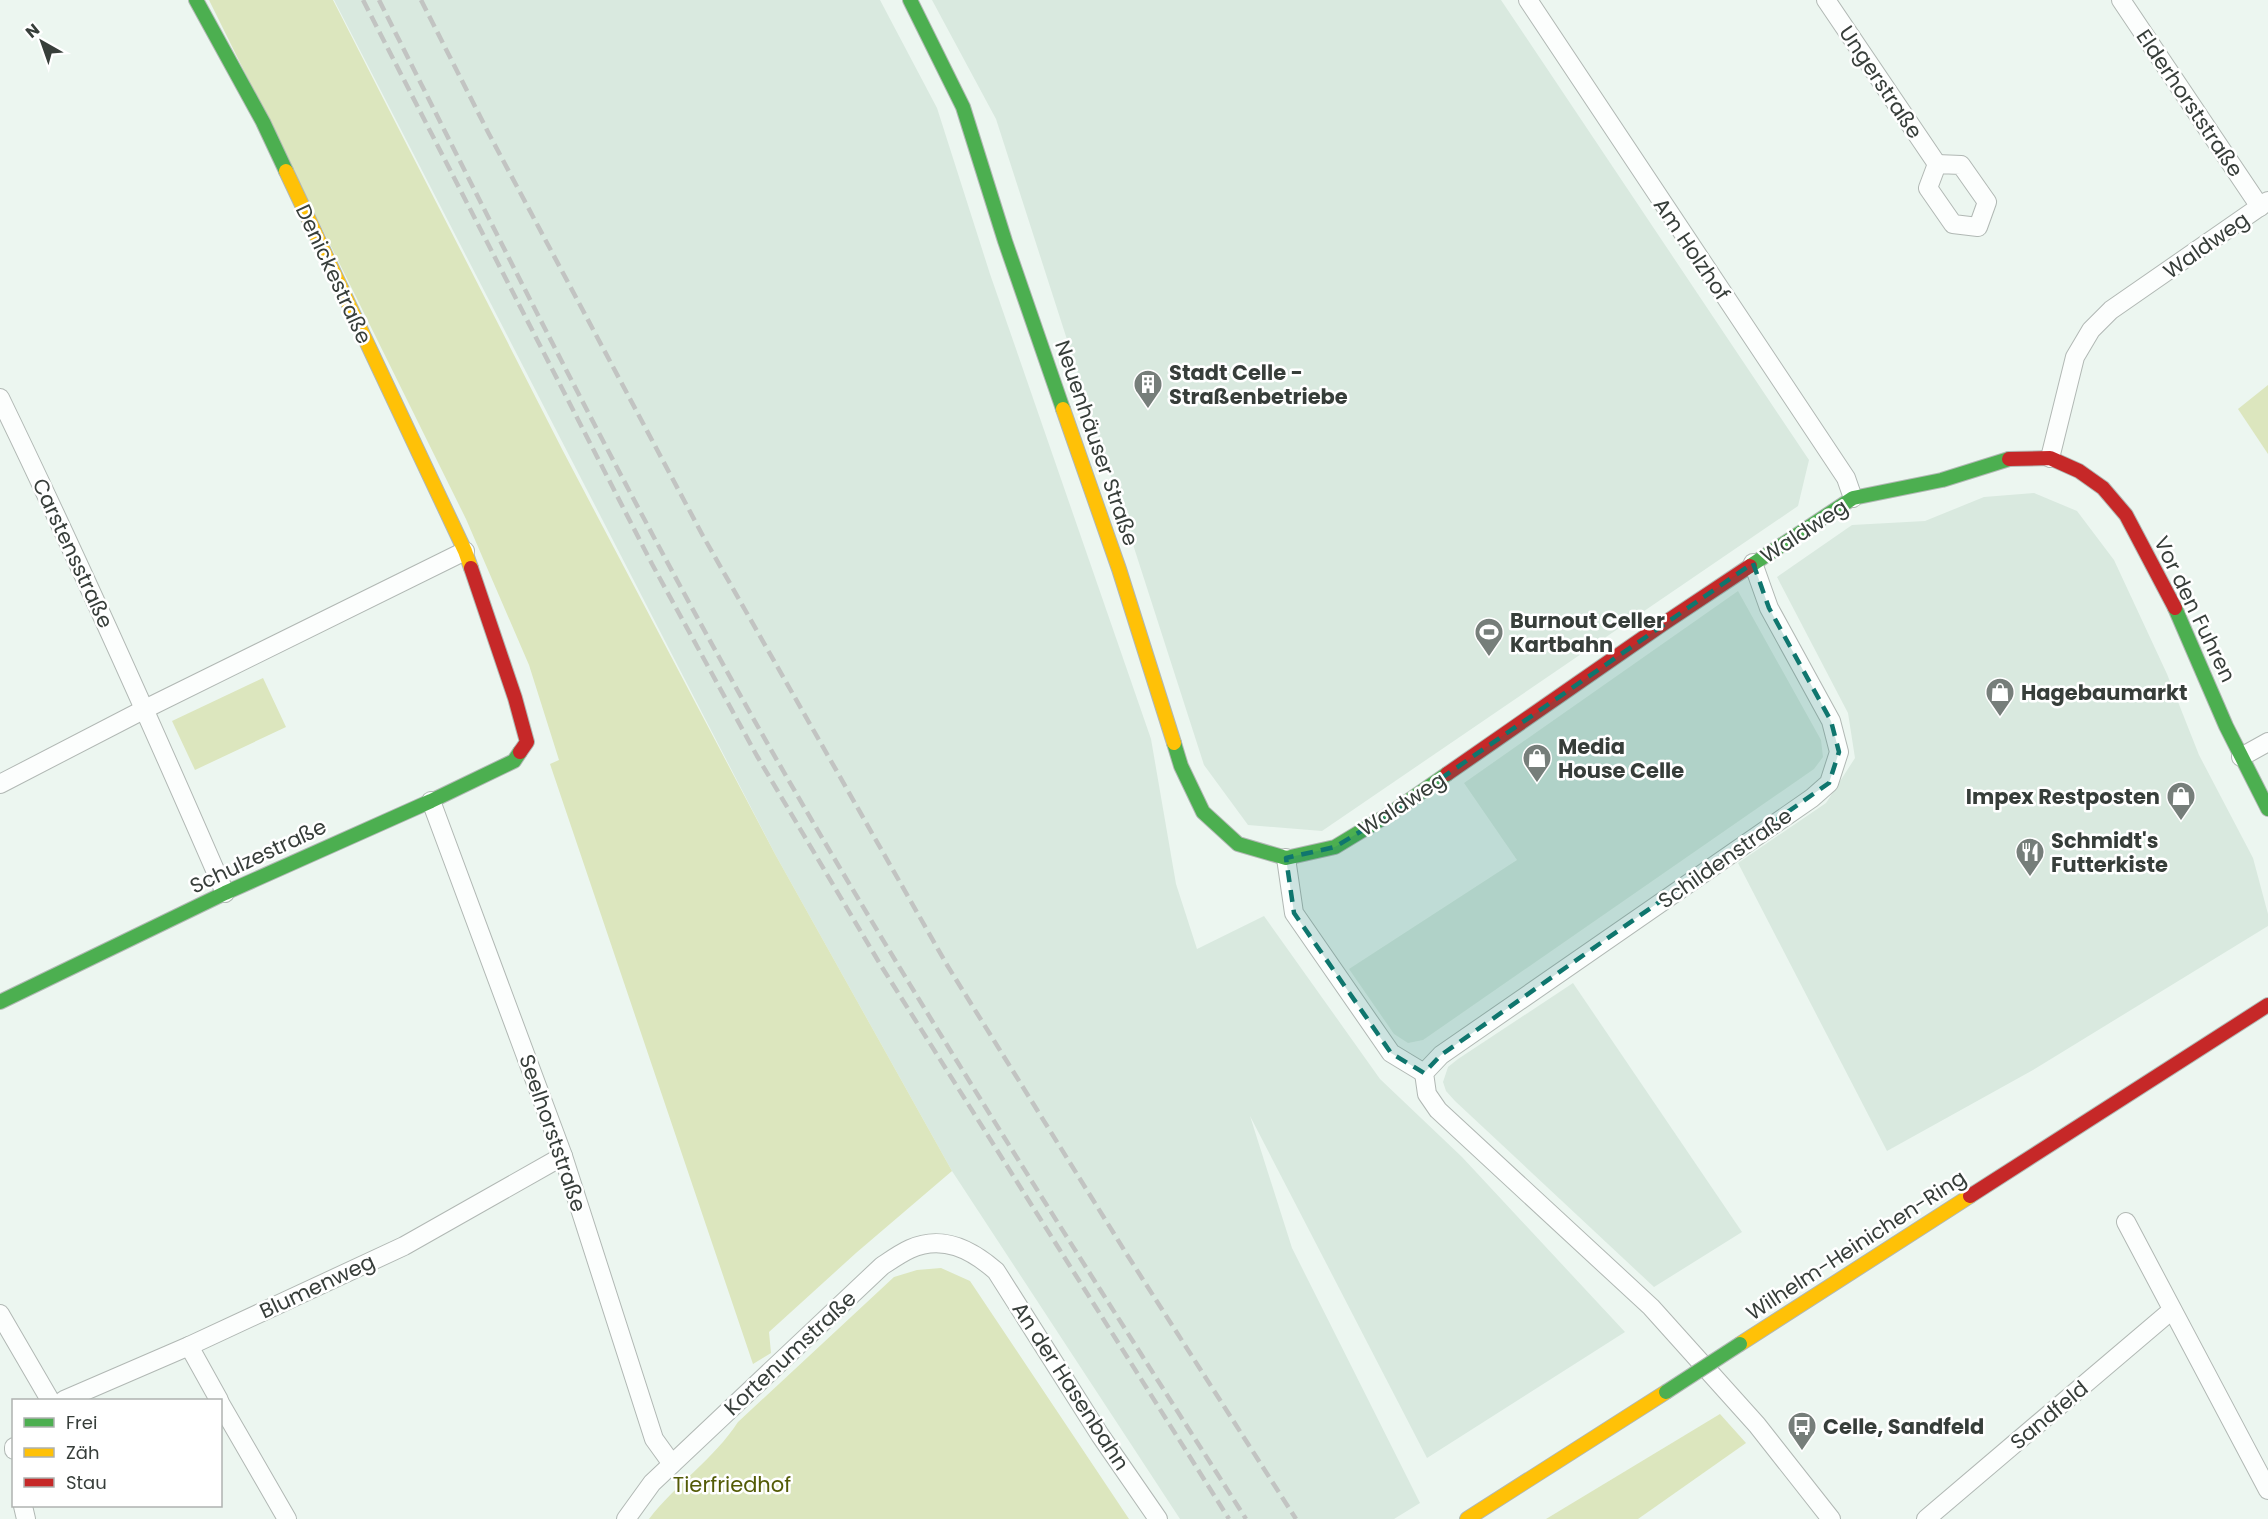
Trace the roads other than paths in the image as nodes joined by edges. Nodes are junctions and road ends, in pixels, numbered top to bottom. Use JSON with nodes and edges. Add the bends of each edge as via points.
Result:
{"nodes":[{"id":1,"x":196,"y":0,"type":"edge"},
{"id":2,"x":910,"y":0,"type":"edge"},
{"id":3,"x":1528,"y":0,"type":"edge"},
{"id":4,"x":1826,"y":0,"type":"edge"},
{"id":5,"x":2121,"y":0,"type":"edge"},
{"id":6,"x":1937,"y":164,"type":"dead end"},
{"id":7,"x":2264,"y":204,"type":"edge"},
{"id":8,"x":0,"y":398,"type":"edge"},
{"id":9,"x":2050,"y":458,"type":"junction"},
{"id":10,"x":1853,"y":498,"type":"junction"},
{"id":11,"x":465,"y":551,"type":"junction"},
{"id":12,"x":1753,"y":563,"type":"junction"},
{"id":13,"x":145,"y":709,"type":"junction"},
{"id":14,"x":527,"y":742,"type":"joint"},
{"id":15,"x":2268,"y":742,"type":"edge"},
{"id":16,"x":2241,"y":757,"type":"junction"},
{"id":17,"x":0,"y":784,"type":"edge"},
{"id":18,"x":431,"y":801,"type":"junction"},
{"id":19,"x":2268,"y":809,"type":"edge"},
{"id":20,"x":1286,"y":858,"type":"junction"},
{"id":21,"x":225,"y":893,"type":"junction"},
{"id":22,"x":0,"y":1002,"type":"edge"},
{"id":23,"x":2268,"y":1005,"type":"edge"},
{"id":24,"x":1424,"y":1073,"type":"junction"},
{"id":25,"x":563,"y":1156,"type":"junction"},
{"id":26,"x":2126,"y":1222,"type":"dead end"},
{"id":27,"x":980,"y":1257,"type":"joint"},
{"id":28,"x":2172,"y":1310,"type":"junction"},
{"id":29,"x":0,"y":1314,"type":"edge"},
{"id":30,"x":189,"y":1346,"type":"junction"},
{"id":31,"x":49,"y":1399,"type":"edge"},
{"id":32,"x":69,"y":1399,"type":"edge"},
{"id":33,"x":218,"y":1399,"type":"edge"},
{"id":34,"x":222,"y":1405,"type":"edge"},
{"id":35,"x":672,"y":1464,"type":"junction"},
{"id":36,"x":2268,"y":1490,"type":"edge"},
{"id":37,"x":287,"y":1519,"type":"edge"},
{"id":38,"x":626,"y":1519,"type":"edge"},
{"id":39,"x":1158,"y":1519,"type":"edge"},
{"id":40,"x":1467,"y":1519,"type":"edge"},
{"id":41,"x":1831,"y":1519,"type":"edge"},
{"id":42,"x":1926,"y":1519,"type":"edge"}],
"edges":[{"from":1,"to":11,"type":"street","name":"Denickestraße","via":[[262,123]]},
{"from":2,"to":20,"type":"street","name":"Neuenhäuser Straße","via":[[963,107],[1005,242],[1119,569],[1181,766],[1203,812],[1238,844]]},
{"from":3,"to":10,"type":"street","name":"Am Holzhof","via":[[1846,478]]},
{"from":4,"to":6,"type":"street","name":"Ungerstraße"},
{"from":5,"to":7,"type":"street","name":"Elderhorststraße"},
{"from":7,"to":9,"type":"street","name":"Waldweg","via":[[2111,310],[2091,330],[2075,357]]},
{"from":8,"to":13,"type":"street","name":"Carstensstraße"},
{"from":9,"to":10,"type":"street","name":"Waldweg","via":[[2010,459],[1942,480]]},
{"from":9,"to":16,"type":"street","name":"Vor den Fuhren","via":[[2103,488],[2126,515],[2182,621]]},
{"from":10,"to":12,"type":"street","name":"Waldweg"},
{"from":11,"to":13,"type":"street"},
{"from":11,"to":14,"type":"street","name":"Denickestraße"},
{"from":12,"to":20,"type":"street","name":"Waldweg","via":[[1391,813],[1335,847]]},
{"from":12,"to":24,"type":"street","name":"Schildenstraße","via":[[1769,608],[1831,721],[1839,752],[1829,783],[1440,1055]]},
{"from":13,"to":17,"type":"street"},
{"from":13,"to":21,"type":"street","name":"Carstensstraße"},
{"from":14,"to":18,"type":"street","name":"Schulzestraße","via":[[514,761]]},
{"from":15,"to":16,"type":"street"},
{"from":16,"to":19,"type":"street","name":"Vor den Fuhren"},
{"from":18,"to":21,"type":"street","name":"Schulzestraße"},
{"from":18,"to":25,"type":"street","name":"Seelhorststraße"},
{"from":20,"to":24,"type":"street","via":[[1294,913],[1391,1053]]},
{"from":21,"to":22,"type":"street","name":"Schulzestraße"},
{"from":23,"to":40,"type":"street","name":"Wilhelm-Heinichen-Ring","bridge":true},
{"from":24,"to":41,"type":"street","via":[[1427,1094],[1438,1110],[1651,1307],[1769,1440]]},
{"from":25,"to":30,"type":"street","name":"Blumenweg","via":[[404,1246]]},
{"from":25,"to":35,"type":"street","name":"Seelhorststraße","via":[[654,1439]]},
{"from":26,"to":28,"type":"street"},
{"from":27,"to":35,"type":"street","name":"Kortenumstraße","via":[[965,1248],[933,1242],[911,1248],[882,1266]]},
{"from":27,"to":39,"type":"street","name":"An der Hasenbahn","via":[[1009,1290]]},
{"from":28,"to":36,"type":"street"},
{"from":28,"to":42,"type":"street","name":"Sandfeld"},
{"from":29,"to":31,"type":"street"},
{"from":30,"to":32,"type":"street","name":"Blumenweg"},
{"from":30,"to":33,"type":"street"},
{"from":34,"to":37,"type":"street"},
{"from":35,"to":38,"type":"street","name":"Kortenumstraße","via":[[652,1483]]}]}
